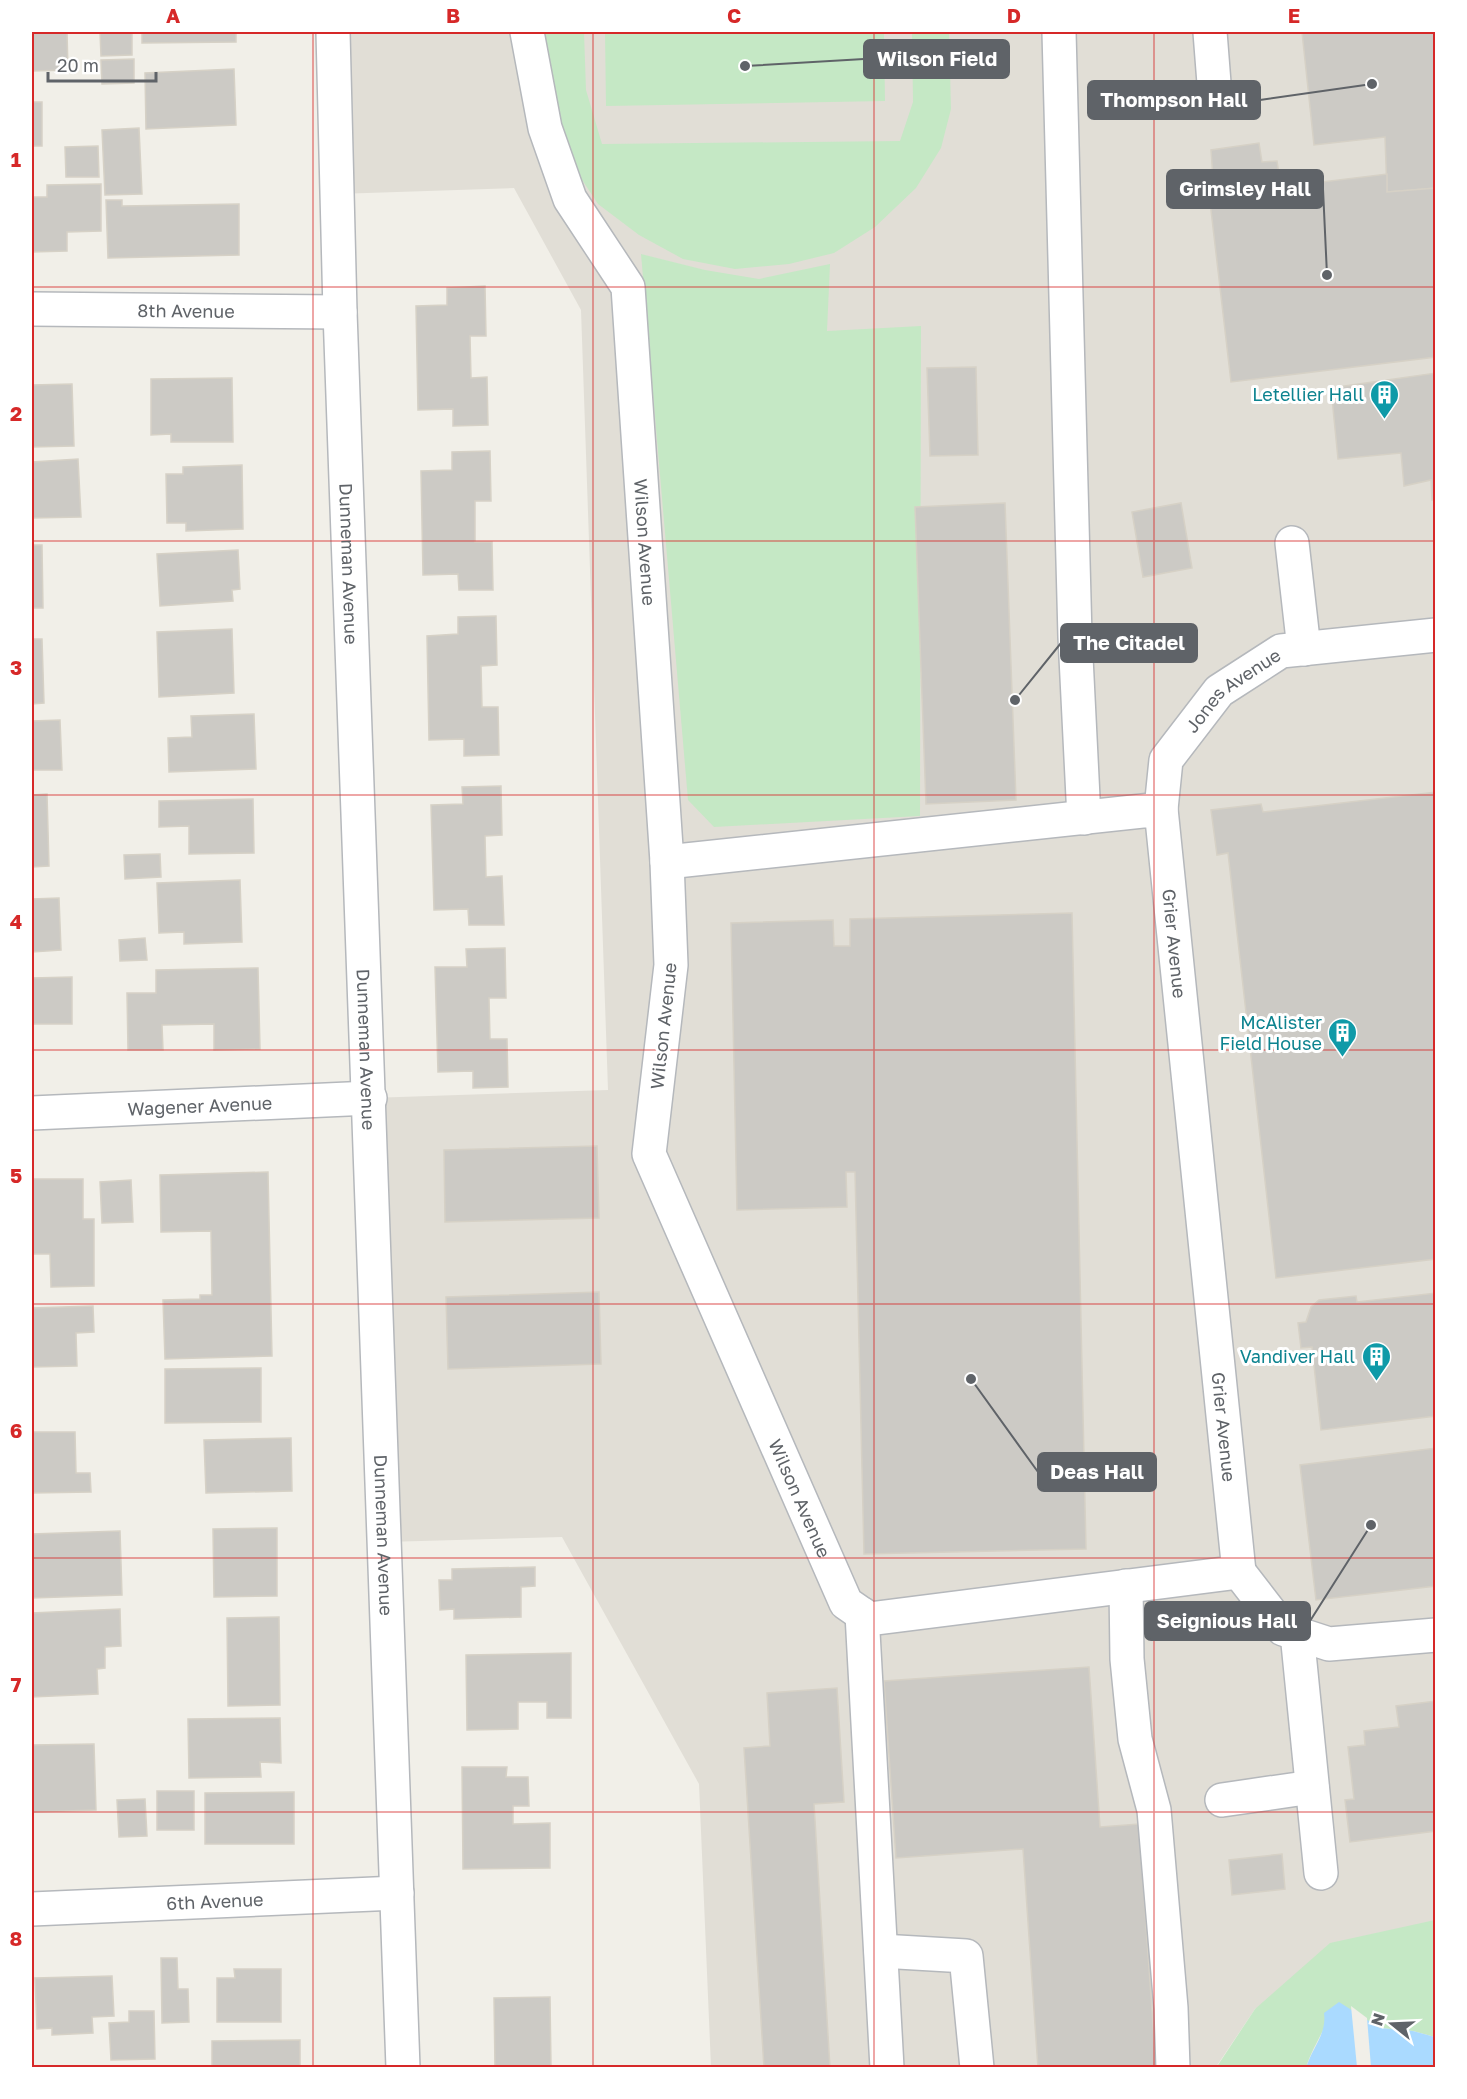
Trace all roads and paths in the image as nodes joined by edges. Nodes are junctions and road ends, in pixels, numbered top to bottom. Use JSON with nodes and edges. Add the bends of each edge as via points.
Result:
{"nodes":[{"id":1,"x":333,"y":32,"type":"edge"},
{"id":2,"x":527,"y":32,"type":"edge"},
{"id":3,"x":1059,"y":32,"type":"edge"},
{"id":4,"x":1209,"y":32,"type":"edge"},
{"id":5,"x":1215,"y":96,"type":"dead end"},
{"id":6,"x":32,"y":309,"type":"edge"},
{"id":7,"x":340,"y":312,"type":"junction"},
{"id":8,"x":1293,"y":543,"type":"dead end"},
{"id":9,"x":1436,"y":635,"type":"edge"},
{"id":10,"x":1304,"y":649,"type":"junction"},
{"id":11,"x":1161,"y":810,"type":"junction"},
{"id":12,"x":1084,"y":818,"type":"junction"},
{"id":13,"x":667,"y":862,"type":"junction"},
{"id":14,"x":369,"y":1098,"type":"junction"},
{"id":15,"x":32,"y":1113,"type":"edge"},
{"id":16,"x":1239,"y":1572,"type":"junction"},
{"id":17,"x":1126,"y":1586,"type":"junction"},
{"id":18,"x":862,"y":1614,"type":"junction"},
{"id":19,"x":1297,"y":1633,"type":"junction"},
{"id":20,"x":1436,"y":1635,"type":"edge"},
{"id":21,"x":1312,"y":1787,"type":"junction"},
{"id":22,"x":1222,"y":1800,"type":"dead end"},
{"id":23,"x":1321,"y":1873,"type":"dead end"},
{"id":24,"x":397,"y":1893,"type":"junction"},
{"id":25,"x":32,"y":1909,"type":"edge"},
{"id":26,"x":881,"y":1951,"type":"junction"},
{"id":27,"x":403,"y":2067,"type":"edge"},
{"id":28,"x":887,"y":2067,"type":"edge"},
{"id":29,"x":977,"y":2067,"type":"edge"},
{"id":30,"x":1173,"y":2067,"type":"edge"}],
"edges":[{"from":1,"to":7,"type":"street","name":"Dunneman Avenue"},
{"from":2,"to":13,"type":"street","name":"Wilson Avenue","via":[[545,129],[570,199],[628,287]]},
{"from":3,"to":12,"type":"street"},
{"from":4,"to":5,"type":"street"},
{"from":6,"to":7,"type":"street","name":"8th Avenue"},
{"from":7,"to":14,"type":"street","name":"Dunneman Avenue"},
{"from":8,"to":10,"type":"street"},
{"from":9,"to":10,"type":"street","name":"Jones Avenue"},
{"from":10,"to":11,"type":"street","name":"Jones Avenue","via":[[1281,651],[1219,691],[1166,760]]},
{"from":11,"to":12,"type":"street"},
{"from":11,"to":16,"type":"street","name":"Grier Avenue"},
{"from":12,"to":13,"type":"street"},
{"from":13,"to":18,"type":"street","name":"Wilson Avenue","via":[[671,965],[649,1154],[846,1603]]},
{"from":14,"to":15,"type":"street","name":"Wagener Avenue"},
{"from":14,"to":24,"type":"street","name":"Dunneman Avenue"},
{"from":16,"to":17,"type":"street"},
{"from":16,"to":19,"type":"street","via":[[1283,1629]]},
{"from":17,"to":18,"type":"street","via":[[869,1619]]},
{"from":17,"to":30,"type":"street","via":[[1127,1659],[1135,1739],[1154,1810],[1172,2008]]},
{"from":18,"to":26,"type":"street"},
{"from":19,"to":20,"type":"street","via":[[1329,1644]]},
{"from":19,"to":21,"type":"street"},
{"from":21,"to":22,"type":"street"},
{"from":21,"to":23,"type":"street"},
{"from":24,"to":25,"type":"street","name":"6th Avenue"},
{"from":24,"to":27,"type":"street","name":"Dunneman Avenue"},
{"from":26,"to":28,"type":"street"},
{"from":26,"to":29,"type":"street","via":[[966,1956]]}]}
